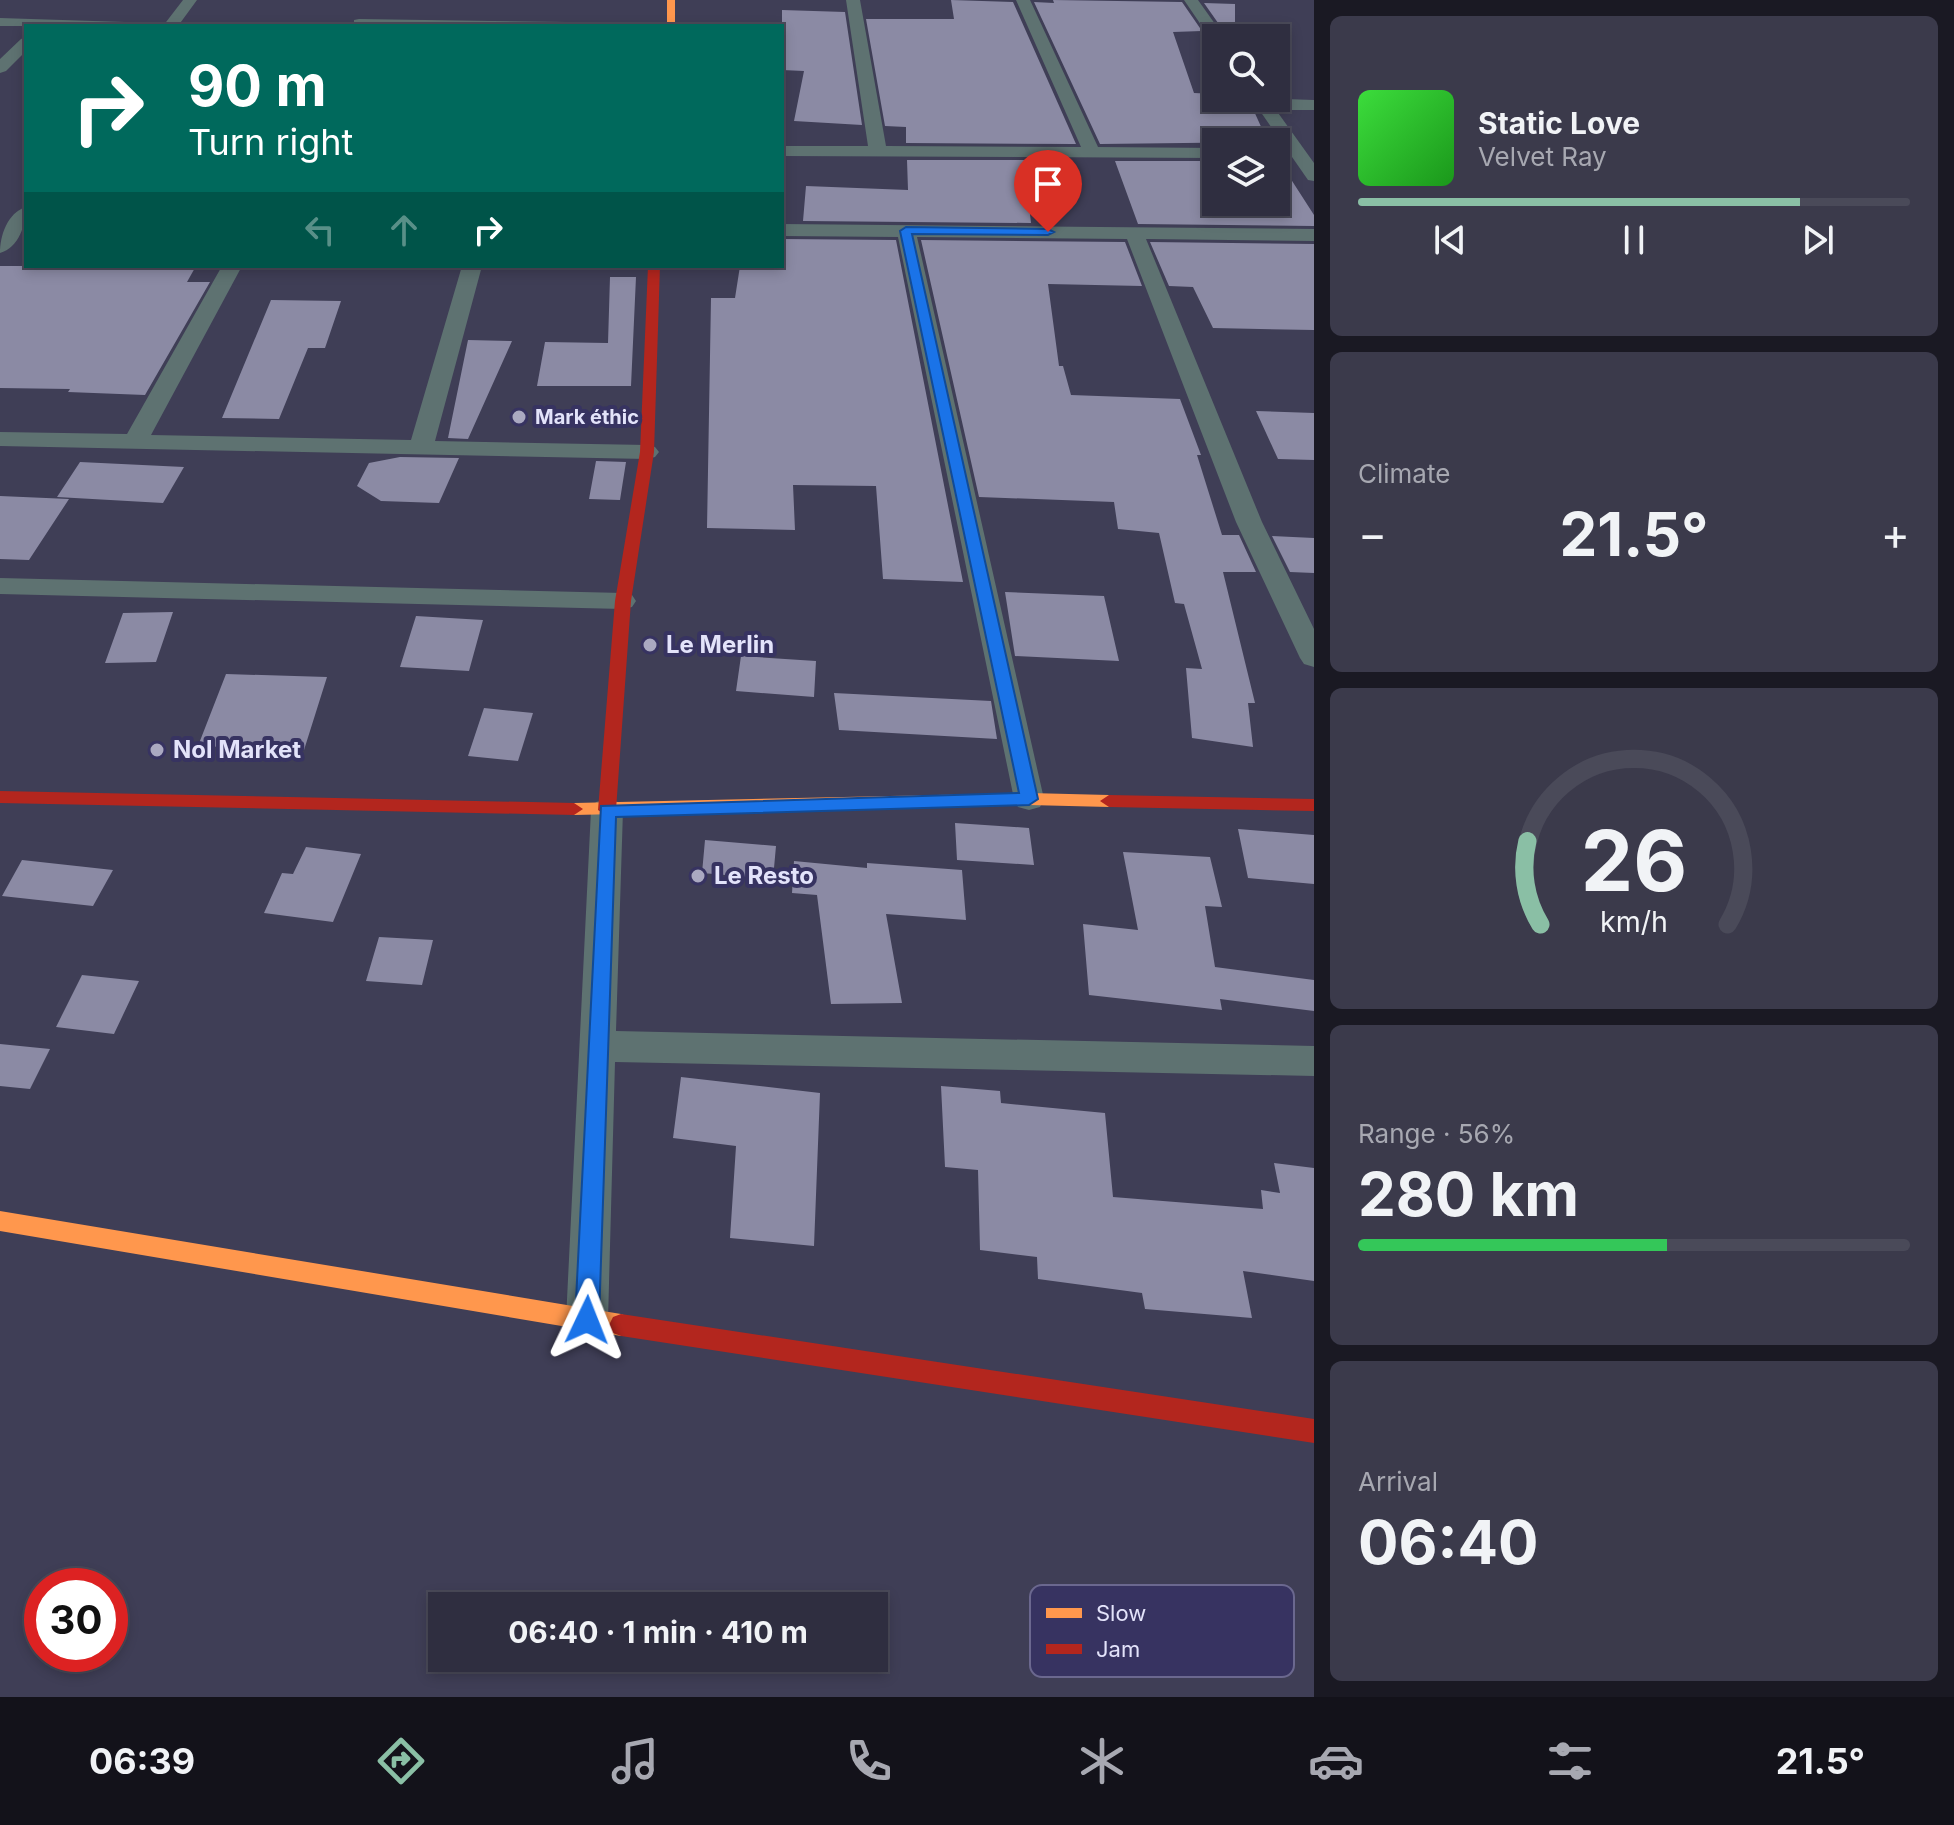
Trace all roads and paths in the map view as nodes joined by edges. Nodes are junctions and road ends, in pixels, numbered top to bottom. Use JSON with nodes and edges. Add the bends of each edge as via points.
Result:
{"nodes":[{"id":1,"x":190,"y":0,"type":"edge"},
{"id":2,"x":671,"y":0,"type":"edge"},
{"id":3,"x":853,"y":0,"type":"edge"},
{"id":4,"x":1023,"y":0,"type":"edge"},
{"id":5,"x":1191,"y":0,"type":"edge"},
{"id":6,"x":360,"y":20,"type":"edge"},
{"id":7,"x":0,"y":22,"type":"edge"},
{"id":8,"x":43,"y":24,"type":"edge"},
{"id":9,"x":172,"y":24,"type":"edge"},
{"id":10,"x":557,"y":24,"type":"edge"},
{"id":11,"x":671,"y":24,"type":"edge"},
{"id":12,"x":1207,"y":24,"type":"edge"},
{"id":13,"x":24,"y":44,"type":"edge"},
{"id":14,"x":0,"y":68,"type":"edge"},
{"id":15,"x":1290,"y":104,"type":"edge"},
{"id":16,"x":1314,"y":105,"type":"edge"},
{"id":17,"x":1269,"y":112,"type":"edge"},
{"id":18,"x":784,"y":151,"type":"edge"},
{"id":19,"x":878,"y":152,"type":"junction"},
{"id":20,"x":1092,"y":153,"type":"junction"},
{"id":21,"x":1202,"y":153,"type":"edge"},
{"id":22,"x":1290,"y":154,"type":"edge"},
{"id":23,"x":1298,"y":154,"type":"junction"},
{"id":24,"x":1314,"y":176,"type":"edge"},
{"id":25,"x":24,"y":215,"type":"edge"},
{"id":26,"x":784,"y":230,"type":"edge"},
{"id":27,"x":906,"y":231,"type":"junction"},
{"id":28,"x":1134,"y":233,"type":"junction"},
{"id":29,"x":1314,"y":235,"type":"edge"},
{"id":30,"x":3,"y":239,"type":"edge"},
{"id":31,"x":231,"y":268,"type":"edge"},
{"id":32,"x":471,"y":268,"type":"edge"},
{"id":33,"x":654,"y":268,"type":"edge"},
{"id":34,"x":0,"y":439,"type":"edge"},
{"id":35,"x":135,"y":442,"type":"junction"},
{"id":36,"x":421,"y":448,"type":"junction"},
{"id":37,"x":647,"y":452,"type":"junction"},
{"id":38,"x":0,"y":586,"type":"edge"},
{"id":39,"x":623,"y":601,"type":"junction"},
{"id":40,"x":1314,"y":658,"type":"edge"},
{"id":41,"x":0,"y":797,"type":"edge"},
{"id":42,"x":1029,"y":799,"type":"junction"},
{"id":43,"x":1314,"y":805,"type":"edge"},
{"id":44,"x":607,"y":810,"type":"junction"},
{"id":45,"x":598,"y":1046,"type":"junction"},
{"id":46,"x":1314,"y":1061,"type":"edge"},
{"id":47,"x":0,"y":1221,"type":"edge"},
{"id":48,"x":587,"y":1320,"type":"junction"},
{"id":49,"x":1314,"y":1431,"type":"edge"}],
"edges":[{"from":1,"to":9,"type":"street"},
{"from":2,"to":11,"type":"street"},
{"from":3,"to":19,"type":"street"},
{"from":4,"to":20,"type":"street"},
{"from":5,"to":12,"type":"street"},
{"from":6,"to":10,"type":"street","via":[[527,18]]},
{"from":7,"to":8,"type":"street"},
{"from":13,"to":14,"type":"street"},
{"from":15,"to":16,"type":"street"},
{"from":17,"to":23,"type":"street"},
{"from":18,"to":19,"type":"street"},
{"from":19,"to":20,"type":"street"},
{"from":20,"to":21,"type":"street"},
{"from":22,"to":23,"type":"street"},
{"from":23,"to":24,"type":"street"},
{"from":25,"to":30,"type":"street"},
{"from":26,"to":27,"type":"street"},
{"from":27,"to":28,"type":"street"},
{"from":27,"to":42,"type":"street"},
{"from":28,"to":29,"type":"street"},
{"from":28,"to":40,"type":"street","via":[[1249,522]]},
{"from":31,"to":35,"type":"street"},
{"from":32,"to":36,"type":"street"},
{"from":33,"to":37,"type":"street"},
{"from":34,"to":35,"type":"street"},
{"from":35,"to":36,"type":"street"},
{"from":36,"to":37,"type":"street"},
{"from":37,"to":39,"type":"street"},
{"from":38,"to":39,"type":"street"},
{"from":39,"to":44,"type":"street"},
{"from":41,"to":44,"type":"street"},
{"from":42,"to":43,"type":"street"},
{"from":42,"to":44,"type":"street"},
{"from":44,"to":45,"type":"street"},
{"from":45,"to":46,"type":"street"},
{"from":45,"to":48,"type":"street"},
{"from":47,"to":48,"type":"street"},
{"from":48,"to":49,"type":"street"}]}
